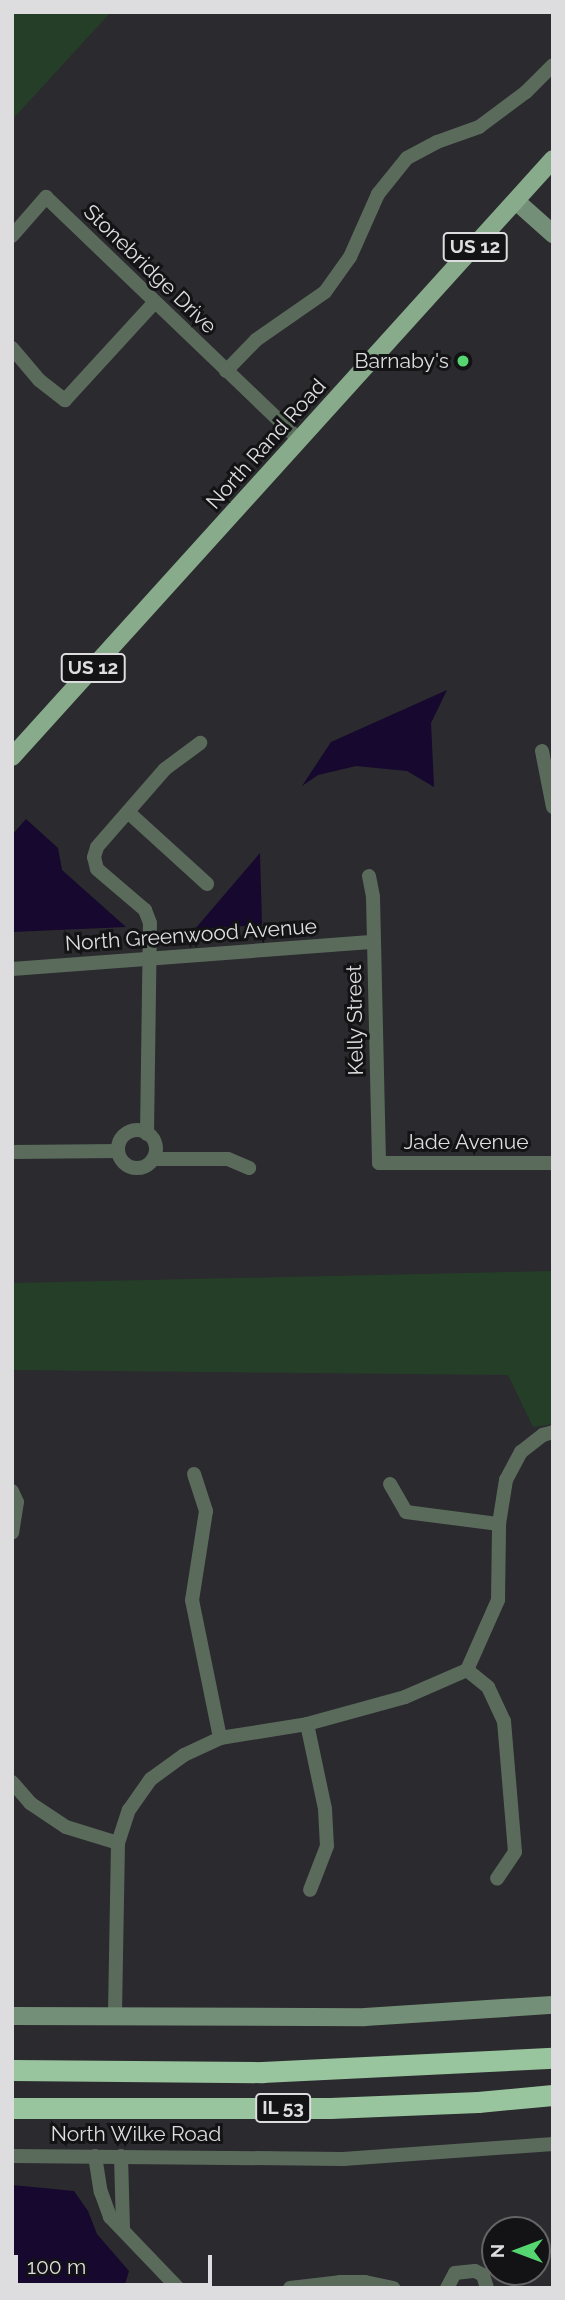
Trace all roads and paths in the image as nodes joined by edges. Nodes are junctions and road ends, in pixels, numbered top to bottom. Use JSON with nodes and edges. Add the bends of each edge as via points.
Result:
{"nodes":[{"id":1,"x":553,"y":65,"type":"edge"},
{"id":2,"x":553,"y":159,"type":"edge"},
{"id":3,"x":516,"y":201,"type":"junction"},
{"id":4,"x":553,"y":234,"type":"edge"},
{"id":5,"x":12,"y":236,"type":"edge"},
{"id":6,"x":154,"y":303,"type":"junction"},
{"id":7,"x":12,"y":348,"type":"edge"},
{"id":8,"x":226,"y":370,"type":"junction"},
{"id":9,"x":300,"y":441,"type":"junction"},
{"id":10,"x":200,"y":743,"type":"dead end"},
{"id":11,"x":542,"y":751,"type":"dead end"},
{"id":12,"x":12,"y":757,"type":"edge"},
{"id":13,"x":553,"y":807,"type":"edge"},
{"id":14,"x":128,"y":812,"type":"junction"},
{"id":15,"x":369,"y":876,"type":"dead end"},
{"id":16,"x":207,"y":884,"type":"dead end"},
{"id":17,"x":374,"y":942,"type":"junction"},
{"id":18,"x":151,"y":960,"type":"junction"},
{"id":19,"x":12,"y":969,"type":"edge"},
{"id":20,"x":147,"y":1134,"type":"junction"},
{"id":21,"x":118,"y":1151,"type":"junction"},
{"id":22,"x":12,"y":1152,"type":"edge"},
{"id":23,"x":153,"y":1159,"type":"junction"},
{"id":24,"x":379,"y":1163,"type":"joint"},
{"id":25,"x":553,"y":1163,"type":"edge"},
{"id":26,"x":249,"y":1168,"type":"dead end"},
{"id":27,"x":553,"y":1432,"type":"edge"},
{"id":28,"x":194,"y":1474,"type":"dead end"},
{"id":29,"x":390,"y":1484,"type":"dead end"},
{"id":30,"x":12,"y":1491,"type":"edge"},
{"id":31,"x":499,"y":1524,"type":"junction"},
{"id":32,"x":12,"y":1533,"type":"edge"},
{"id":33,"x":467,"y":1670,"type":"junction"},
{"id":34,"x":307,"y":1724,"type":"junction"},
{"id":35,"x":220,"y":1738,"type":"junction"},
{"id":36,"x":12,"y":1782,"type":"edge"},
{"id":37,"x":118,"y":1843,"type":"junction"},
{"id":38,"x":497,"y":1879,"type":"dead end"},
{"id":39,"x":310,"y":1891,"type":"dead end"},
{"id":40,"x":553,"y":2005,"type":"edge"},
{"id":41,"x":115,"y":2014,"type":"junction"},
{"id":42,"x":12,"y":2016,"type":"edge"},
{"id":43,"x":553,"y":2058,"type":"edge"},
{"id":44,"x":12,"y":2070,"type":"edge"},
{"id":45,"x":553,"y":2095,"type":"edge"},
{"id":46,"x":12,"y":2108,"type":"edge"},
{"id":47,"x":553,"y":2144,"type":"edge"},
{"id":48,"x":12,"y":2156,"type":"edge"},
{"id":49,"x":95,"y":2156,"type":"junction"},
{"id":50,"x":121,"y":2156,"type":"junction"},
{"id":51,"x":123,"y":2228,"type":"junction"},
{"id":52,"x":177,"y":2288,"type":"edge"},
{"id":53,"x":290,"y":2288,"type":"edge"},
{"id":54,"x":393,"y":2288,"type":"edge"},
{"id":55,"x":447,"y":2288,"type":"edge"},
{"id":56,"x":487,"y":2288,"type":"edge"}],
"edges":[{"from":1,"to":8,"type":"street","via":[[479,127],[407,158],[378,194],[350,257],[325,292],[256,340]]},
{"from":2,"to":3,"type":"main road","name":"North Rand Road","number":"US 12"},
{"from":3,"to":4,"type":"street"},
{"from":3,"to":9,"type":"main road","name":"North Rand Road","number":"US 12"},
{"from":5,"to":6,"type":"street","name":"Stonebridge Drive","via":[[46,197]]},
{"from":6,"to":7,"type":"street","via":[[65,400],[39,380]]},
{"from":6,"to":8,"type":"street","name":"Stonebridge Drive"},
{"from":8,"to":9,"type":"street","name":"Stonebridge Drive"},
{"from":9,"to":12,"type":"main road","name":"North Rand Road","number":"US 12"},
{"from":10,"to":14,"type":"street","via":[[165,769]]},
{"from":11,"to":13,"type":"street"},
{"from":14,"to":16,"type":"street"},
{"from":14,"to":18,"type":"street","via":[[97,848],[94,858],[97,869],[145,910]]},
{"from":15,"to":17,"type":"street","name":"Kelly Street"},
{"from":17,"to":18,"type":"street","name":"North Greenwood Avenue"},
{"from":17,"to":24,"type":"street","name":"Kelly Street"},
{"from":18,"to":19,"type":"street","name":"North Greenwood Avenue"},
{"from":18,"to":20,"type":"street"},
{"from":20,"to":21,"type":"street","via":[[130,1132],[120,1140]]},
{"from":20,"to":23,"type":"street","via":[[156,1149]]},
{"from":21,"to":22,"type":"street"},
{"from":21,"to":23,"type":"street","via":[[123,1162],[134,1168]]},
{"from":23,"to":26,"type":"street","via":[[228,1159]]},
{"from":24,"to":25,"type":"street","name":"Jade Avenue"},
{"from":27,"to":31,"type":"street","via":[[521,1452],[506,1480]]},
{"from":28,"to":35,"type":"street","via":[[206,1511],[192,1600]]},
{"from":29,"to":31,"type":"street","via":[[406,1512]]},
{"from":30,"to":32,"type":"street","via":[[17,1502]]},
{"from":31,"to":33,"type":"street","via":[[498,1600]]},
{"from":33,"to":34,"type":"street","via":[[405,1697]]},
{"from":33,"to":38,"type":"street","via":[[488,1687],[504,1721],[515,1852]]},
{"from":34,"to":35,"type":"street"},
{"from":34,"to":39,"type":"street","via":[[325,1809],[327,1846]]},
{"from":35,"to":37,"type":"street","via":[[184,1755],[151,1779],[129,1810]]},
{"from":36,"to":37,"type":"street","via":[[30,1802],[66,1827]]},
{"from":37,"to":41,"type":"street"},
{"from":40,"to":41,"type":"street","via":[[365,2017]]},
{"from":41,"to":42,"type":"street"},
{"from":43,"to":44,"type":"highway","number":"IL 53","via":[[262,2072]]},
{"from":45,"to":46,"type":"highway","number":"IL 53","via":[[330,2108]]},
{"from":47,"to":50,"type":"street","name":"North Wilke Road","via":[[343,2159]]},
{"from":48,"to":49,"type":"street","name":"North Wilke Road"},
{"from":49,"to":50,"type":"street","name":"North Wilke Road"},
{"from":49,"to":51,"type":"street","via":[[110,2217]]},
{"from":50,"to":51,"type":"street"},
{"from":51,"to":52,"type":"street"},
{"from":53,"to":54,"type":"street","via":[[365,2282]]},
{"from":55,"to":56,"type":"street","via":[[455,2273],[475,2271],[483,2275]]}]}
